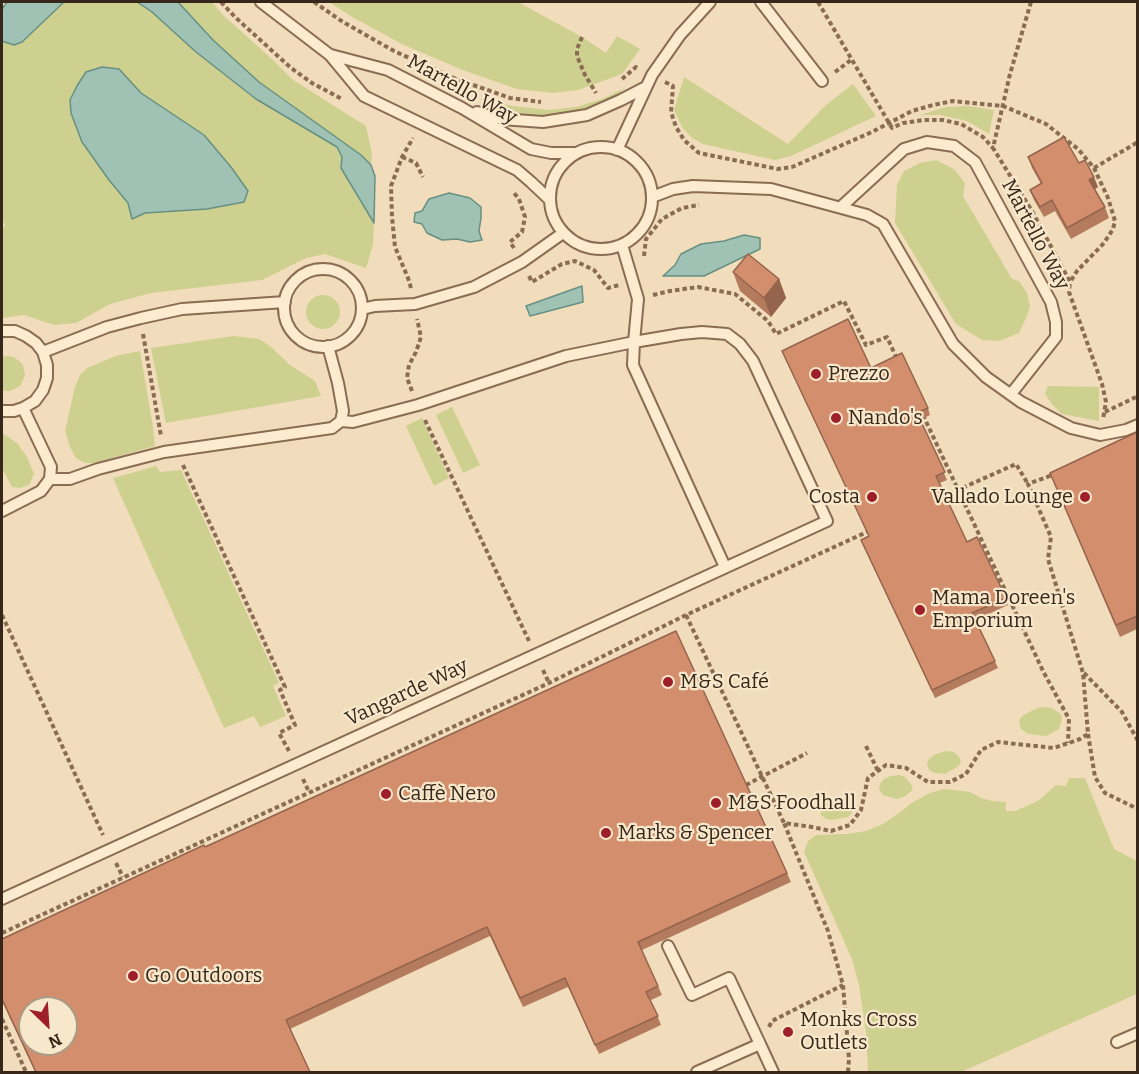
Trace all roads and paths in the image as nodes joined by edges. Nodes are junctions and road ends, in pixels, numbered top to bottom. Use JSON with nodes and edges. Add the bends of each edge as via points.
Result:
{"nodes":[{"id":1,"x":261,"y":2,"type":"edge"},
{"id":2,"x":314,"y":2,"type":"edge"},
{"id":3,"x":710,"y":2,"type":"edge"},
{"id":4,"x":761,"y":2,"type":"edge"},
{"id":5,"x":818,"y":2,"type":"edge"},
{"id":6,"x":1031,"y":2,"type":"edge"},
{"id":7,"x":582,"y":37,"type":"dead end"},
{"id":8,"x":330,"y":55,"type":"junction"},
{"id":9,"x":822,"y":81,"type":"dead end"},
{"id":10,"x":646,"y":87,"type":"junction"},
{"id":11,"x":604,"y":89,"type":"dead end"},
{"id":12,"x":543,"y":102,"type":"dead end"},
{"id":13,"x":1003,"y":106,"type":"junction"},
{"id":14,"x":462,"y":108,"type":"junction"},
{"id":15,"x":671,"y":112,"type":"dead end"},
{"id":16,"x":889,"y":123,"type":"junction"},
{"id":17,"x":414,"y":135,"type":"dead end"},
{"id":18,"x":1137,"y":142,"type":"edge"},
{"id":19,"x":993,"y":148,"type":"junction"},
{"id":20,"x":617,"y":150,"type":"junction"},
{"id":21,"x":576,"y":153,"type":"junction"},
{"id":22,"x":402,"y":157,"type":"junction"},
{"id":23,"x":1094,"y":168,"type":"junction"},
{"id":24,"x":423,"y":177,"type":"dead end"},
{"id":25,"x":652,"y":197,"type":"junction"},
{"id":26,"x":550,"y":200,"type":"junction"},
{"id":27,"x":841,"y":207,"type":"junction"},
{"id":28,"x":563,"y":233,"type":"junction"},
{"id":29,"x":622,"y":245,"type":"junction"},
{"id":30,"x":1070,"y":282,"type":"junction"},
{"id":31,"x":638,"y":299,"type":"junction"},
{"id":32,"x":285,"y":302,"type":"junction"},
{"id":33,"x":415,"y":304,"type":"junction"},
{"id":34,"x":362,"y":309,"type":"junction"},
{"id":35,"x":141,"y":318,"type":"junction"},
{"id":36,"x":2,"y":331,"type":"edge"},
{"id":37,"x":634,"y":342,"type":"junction"},
{"id":38,"x":328,"y":346,"type":"junction"},
{"id":39,"x":43,"y":352,"type":"junction"},
{"id":40,"x":902,"y":368,"type":"edge"},
{"id":41,"x":1011,"y":394,"type":"junction"},
{"id":42,"x":1137,"y":396,"type":"edge"},
{"id":43,"x":418,"y":405,"type":"junction"},
{"id":44,"x":23,"y":408,"type":"junction"},
{"id":45,"x":2,"y":411,"type":"edge"},
{"id":46,"x":921,"y":411,"type":"edge"},
{"id":47,"x":1105,"y":412,"type":"junction"},
{"id":48,"x":341,"y":421,"type":"junction"},
{"id":49,"x":1137,"y":425,"type":"edge"},
{"id":50,"x":1100,"y":435,"type":"junction"},
{"id":51,"x":164,"y":452,"type":"junction"},
{"id":52,"x":1059,"y":472,"type":"edge"},
{"id":53,"x":50,"y":479,"type":"junction"},
{"id":54,"x":1028,"y":484,"type":"junction"},
{"id":55,"x":957,"y":490,"type":"junction"},
{"id":56,"x":937,"y":500,"type":"edge"},
{"id":57,"x":2,"y":511,"type":"edge"},
{"id":58,"x":876,"y":528,"type":"edge"},
{"id":59,"x":725,"y":567,"type":"junction"},
{"id":60,"x":2,"y":615,"type":"edge"},
{"id":61,"x":686,"y":615,"type":"junction"},
{"id":62,"x":535,"y":654,"type":"junction"},
{"id":63,"x":1083,"y":673,"type":"junction"},
{"id":64,"x":549,"y":683,"type":"junction"},
{"id":65,"x":1088,"y":734,"type":"junction"},
{"id":66,"x":1137,"y":741,"type":"edge"},
{"id":67,"x":1068,"y":743,"type":"junction"},
{"id":68,"x":866,"y":746,"type":"dead end"},
{"id":69,"x":807,"y":753,"type":"dead end"},
{"id":70,"x":296,"y":764,"type":"junction"},
{"id":71,"x":878,"y":771,"type":"junction"},
{"id":72,"x":762,"y":777,"type":"junction"},
{"id":73,"x":746,"y":784,"type":"edge"},
{"id":74,"x":309,"y":792,"type":"junction"},
{"id":75,"x":1137,"y":809,"type":"edge"},
{"id":76,"x":784,"y":824,"type":"junction"},
{"id":77,"x":110,"y":849,"type":"junction"},
{"id":78,"x":123,"y":877,"type":"junction"},
{"id":79,"x":2,"y":899,"type":"edge"},
{"id":80,"x":2,"y":932,"type":"edge"},
{"id":81,"x":668,"y":946,"type":"dead end"},
{"id":82,"x":843,"y":985,"type":"junction"},
{"id":83,"x":2,"y":1018,"type":"edge"},
{"id":84,"x":1137,"y":1033,"type":"edge"},
{"id":85,"x":1117,"y":1042,"type":"dead end"},
{"id":86,"x":760,"y":1044,"type":"junction"},
{"id":87,"x":27,"y":1072,"type":"edge"},
{"id":88,"x":697,"y":1072,"type":"edge"},
{"id":89,"x":773,"y":1072,"type":"edge"},
{"id":90,"x":848,"y":1072,"type":"edge"}],
"edges":[{"from":1,"to":8,"type":"lane","name":"Martello Way"},
{"from":2,"to":12,"type":"path","via":[[394,51],[456,79],[510,98]]},
{"from":3,"to":10,"type":"lane","via":[[680,35]]},
{"from":4,"to":9,"type":"lane"},
{"from":5,"to":16,"type":"path"},
{"from":6,"to":13,"type":"path"},
{"from":7,"to":11,"type":"path","via":[[577,56],[585,75],[596,93]]},
{"from":8,"to":14,"type":"lane","name":"Martello Way","via":[[388,70]]},
{"from":8,"to":26,"type":"lane","name":"Martello Way","via":[[364,96],[517,170]]},
{"from":10,"to":14,"type":"lane","via":[[587,115],[543,122],[501,119]]},
{"from":10,"to":20,"type":"lane"},
{"from":13,"to":16,"type":"path","via":[[953,101],[912,111]]},
{"from":13,"to":19,"type":"path"},
{"from":13,"to":23,"type":"path","via":[[1046,124],[1078,149]]},
{"from":14,"to":21,"type":"lane","name":"Martello Way","via":[[531,149]]},
{"from":15,"to":16,"type":"path","via":[[684,140],[699,153],[778,169],[792,167]]},
{"from":16,"to":19,"type":"path","via":[[892,128],[924,120],[961,124]]},
{"from":17,"to":22,"type":"path"},
{"from":18,"to":23,"type":"path"},
{"from":19,"to":30,"type":"path"},
{"from":20,"to":21,"type":"lane","via":[[589,148]]},
{"from":20,"to":25,"type":"lane","via":[[642,168]]},
{"from":21,"to":26,"type":"lane","via":[[556,173]]},
{"from":22,"to":24,"type":"path","via":[[416,163]]},
{"from":22,"to":33,"type":"path","via":[[392,186],[392,217],[395,247]]},
{"from":23,"to":30,"type":"path","via":[[1115,221],[1104,243]]},
{"from":25,"to":27,"type":"lane","via":[[693,186],[771,189]]},
{"from":25,"to":29,"type":"lane","via":[[645,225]]},
{"from":26,"to":28,"type":"lane","via":[[553,218]]},
{"from":27,"to":41,"type":"lane","via":[[883,224],[953,344],[986,377]]},
{"from":27,"to":41,"type":"lane","name":"Martello Way","via":[[904,149],[927,142],[954,146],[975,162],[1051,302],[1056,322],[1056,337]]},
{"from":28,"to":29,"type":"lane","via":[[591,249]]},
{"from":28,"to":33,"type":"lane","via":[[522,262],[474,286]]},
{"from":29,"to":31,"type":"lane"},
{"from":30,"to":47,"type":"path","via":[[1069,292],[1102,384]]},
{"from":31,"to":37,"type":"lane"},
{"from":31,"to":40,"type":"path","via":[[698,287],[735,294],[768,321],[776,334],[844,301],[866,345],[887,336]]},
{"from":32,"to":34,"type":"lane","via":[[294,281],[304,274],[326,269],[348,278],[361,297]]},
{"from":32,"to":35,"type":"lane","via":[[182,309]]},
{"from":32,"to":38,"type":"lane","via":[[288,326],[295,335],[316,346]]},
{"from":33,"to":34,"type":"lane"},
{"from":33,"to":43,"type":"path","via":[[421,337],[406,378]]},
{"from":34,"to":38,"type":"lane","via":[[356,330],[339,344]]},
{"from":35,"to":39,"type":"lane"},
{"from":35,"to":51,"type":"path"},
{"from":36,"to":39,"type":"lane","via":[[26,336]]},
{"from":37,"to":43,"type":"lane","via":[[566,356]]},
{"from":37,"to":59,"type":"lane","via":[[633,365]]},
{"from":37,"to":59,"type":"lane","name":"Vangarde Way","via":[[702,332],[727,334],[740,344],[753,361],[827,521]]},
{"from":38,"to":48,"type":"lane","via":[[344,411]]},
{"from":39,"to":44,"type":"lane","via":[[47,364],[43,390]]},
{"from":41,"to":50,"type":"lane","via":[[1071,428]]},
{"from":42,"to":47,"type":"path"},
{"from":43,"to":48,"type":"lane","via":[[353,422]]},
{"from":43,"to":62,"type":"path"},
{"from":44,"to":45,"type":"lane"},
{"from":44,"to":53,"type":"lane","via":[[51,467]]},
{"from":46,"to":55,"type":"path"},
{"from":47,"to":50,"type":"path"},
{"from":48,"to":51,"type":"lane","via":[[332,428]]},
{"from":49,"to":50,"type":"lane"},
{"from":51,"to":53,"type":"lane","via":[[70,479]]},
{"from":51,"to":70,"type":"path","via":[[165,466],[183,465],[285,687],[280,690],[295,725],[279,733]]},
{"from":52,"to":54,"type":"path"},
{"from":53,"to":57,"type":"lane","via":[[41,490]]},
{"from":54,"to":55,"type":"path","via":[[1016,464]]},
{"from":54,"to":63,"type":"path","via":[[1051,537],[1048,559]]},
{"from":55,"to":56,"type":"path"},
{"from":55,"to":67,"type":"path","via":[[1069,719]]},
{"from":58,"to":61,"type":"path"},
{"from":59,"to":62,"type":"lane","name":"Vangarde Way"},
{"from":60,"to":77,"type":"path"},
{"from":61,"to":64,"type":"path"},
{"from":61,"to":72,"type":"path"},
{"from":62,"to":64,"type":"path"},
{"from":62,"to":70,"type":"lane","name":"Vangarde Way"},
{"from":63,"to":65,"type":"path"},
{"from":63,"to":66,"type":"path","via":[[1122,712]]},
{"from":64,"to":74,"type":"path"},
{"from":65,"to":67,"type":"path"},
{"from":65,"to":75,"type":"path","via":[[1095,777],[1105,793]]},
{"from":67,"to":71,"type":"path","via":[[1054,748],[998,742],[981,750],[966,774],[950,782],[928,782],[906,768],[886,765]]},
{"from":68,"to":71,"type":"path"},
{"from":69,"to":72,"type":"path"},
{"from":70,"to":74,"type":"path"},
{"from":70,"to":77,"type":"lane","name":"Vangarde Way"},
{"from":71,"to":76,"type":"path","via":[[868,778],[861,810],[850,825],[831,831]]},
{"from":72,"to":73,"type":"path"},
{"from":72,"to":76,"type":"path"},
{"from":74,"to":78,"type":"path"},
{"from":76,"to":82,"type":"path","via":[[828,931]]},
{"from":77,"to":78,"type":"path"},
{"from":77,"to":79,"type":"lane","name":"Vangarde Way"},
{"from":78,"to":80,"type":"path"},
{"from":81,"to":86,"type":"lane","via":[[692,995],[729,978]]},
{"from":82,"to":86,"type":"path","via":[[772,1021]]},
{"from":82,"to":90,"type":"path"},
{"from":83,"to":87,"type":"path"},
{"from":84,"to":85,"type":"lane"},
{"from":86,"to":88,"type":"lane"},
{"from":86,"to":89,"type":"lane"}]}
